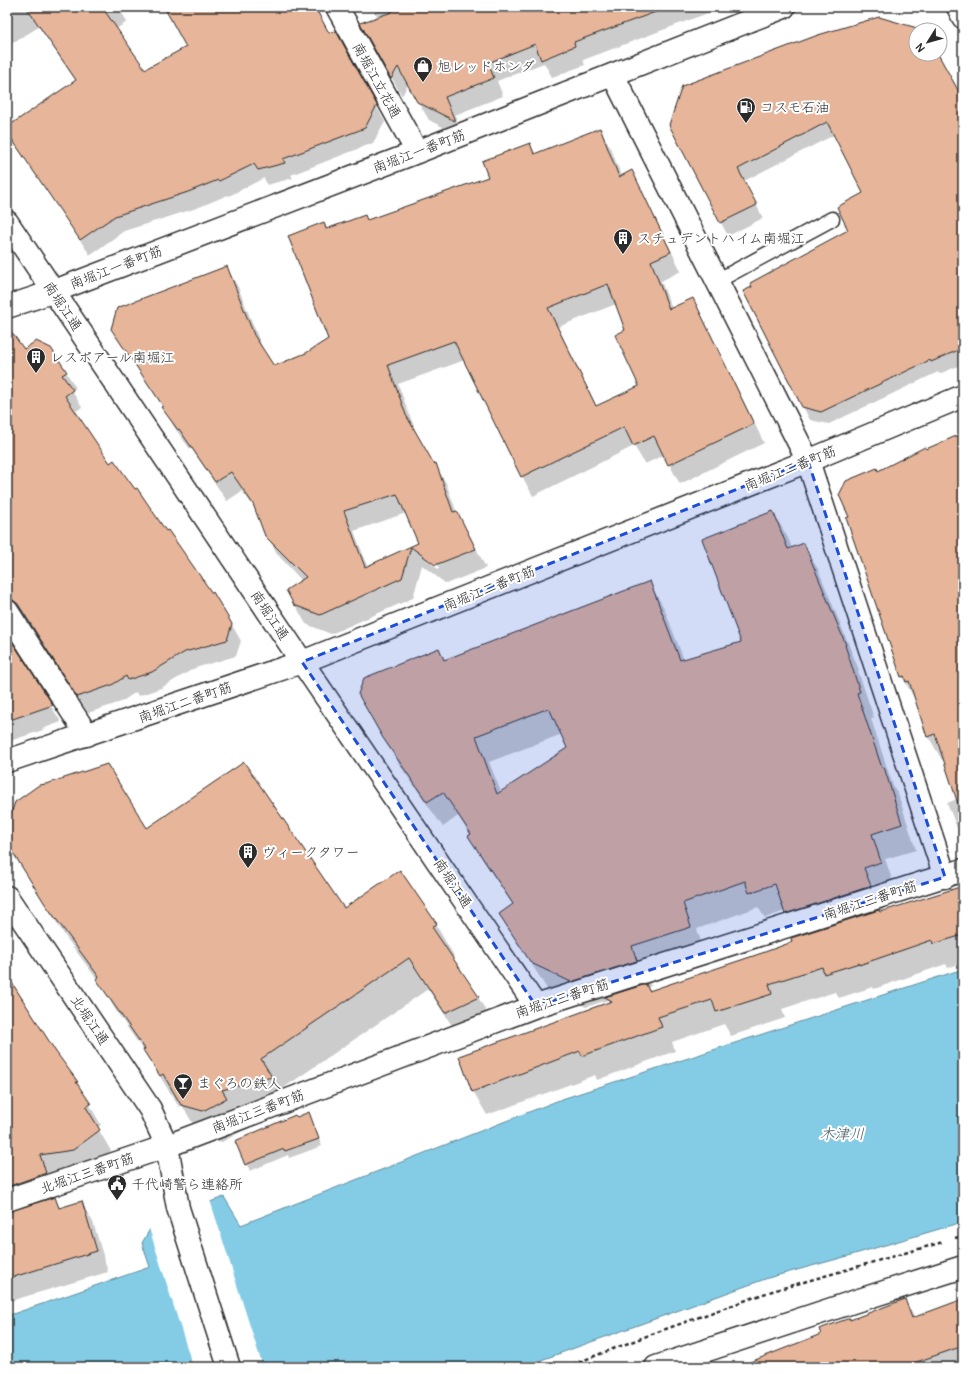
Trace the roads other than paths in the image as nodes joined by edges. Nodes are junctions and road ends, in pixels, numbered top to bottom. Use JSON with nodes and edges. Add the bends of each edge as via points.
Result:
{"nodes":[{"id":1,"x":336,"y":7,"type":"edge"},
{"id":2,"x":784,"y":7,"type":"edge"},
{"id":3,"x":958,"y":7,"type":"edge"},
{"id":4,"x":963,"y":16,"type":"edge"},
{"id":5,"x":613,"y":75,"type":"junction"},
{"id":6,"x":417,"y":152,"type":"junction"},
{"id":7,"x":832,"y":219,"type":"dead end"},
{"id":8,"x":7,"y":222,"type":"edge"},
{"id":9,"x":717,"y":282,"type":"junction"},
{"id":10,"x":52,"y":292,"type":"junction"},
{"id":11,"x":7,"y":307,"type":"edge"},
{"id":12,"x":963,"y":396,"type":"edge"},
{"id":13,"x":808,"y":461,"type":"junction"},
{"id":14,"x":7,"y":611,"type":"edge"},
{"id":15,"x":302,"y":662,"type":"junction"},
{"id":16,"x":87,"y":735,"type":"junction"},
{"id":17,"x":7,"y":761,"type":"edge"},
{"id":18,"x":954,"y":873,"type":"edge"},
{"id":19,"x":7,"y":897,"type":"edge"},
{"id":20,"x":536,"y":1006,"type":"junction"},
{"id":21,"x":167,"y":1146,"type":"junction"},
{"id":22,"x":7,"y":1200,"type":"edge"},
{"id":23,"x":963,"y":1267,"type":"edge"},
{"id":24,"x":229,"y":1367,"type":"edge"},
{"id":25,"x":656,"y":1367,"type":"edge"}],
"edges":[{"from":1,"to":6,"type":"street","name":"南堀江立花通"},
{"from":2,"to":5,"type":"street","name":"南堀江一番町筋"},
{"from":3,"to":4,"type":"street"},
{"from":5,"to":6,"type":"street","name":"南堀江一番町筋"},
{"from":5,"to":9,"type":"street"},
{"from":6,"to":10,"type":"street","name":"南堀江一番町筋"},
{"from":7,"to":9,"type":"lane"},
{"from":8,"to":10,"type":"street","name":"南堀江通"},
{"from":9,"to":13,"type":"street"},
{"from":10,"to":11,"type":"street","name":"南堀江一番町筋"},
{"from":10,"to":15,"type":"street","name":"南堀江通"},
{"from":12,"to":13,"type":"street","name":"南堀江二番町筋"},
{"from":13,"to":15,"type":"street","name":"南堀江二番町筋"},
{"from":13,"to":18,"type":"street"},
{"from":14,"to":16,"type":"street"},
{"from":15,"to":16,"type":"street","name":"南堀江二番町筋"},
{"from":15,"to":20,"type":"street","name":"南堀江通"},
{"from":16,"to":17,"type":"street","name":"南堀江二番町筋"},
{"from":18,"to":20,"type":"street","name":"南堀江三番町筋"},
{"from":19,"to":21,"type":"street","name":"北堀江通","via":[[150,1109]]},
{"from":20,"to":21,"type":"street","name":"南堀江三番町筋"},
{"from":21,"to":22,"type":"street","name":"北堀江三番町筋"},
{"from":21,"to":24,"type":"street","name":"北堀江通","via":[[178,1208]]},
{"from":23,"to":25,"type":"street"}]}
